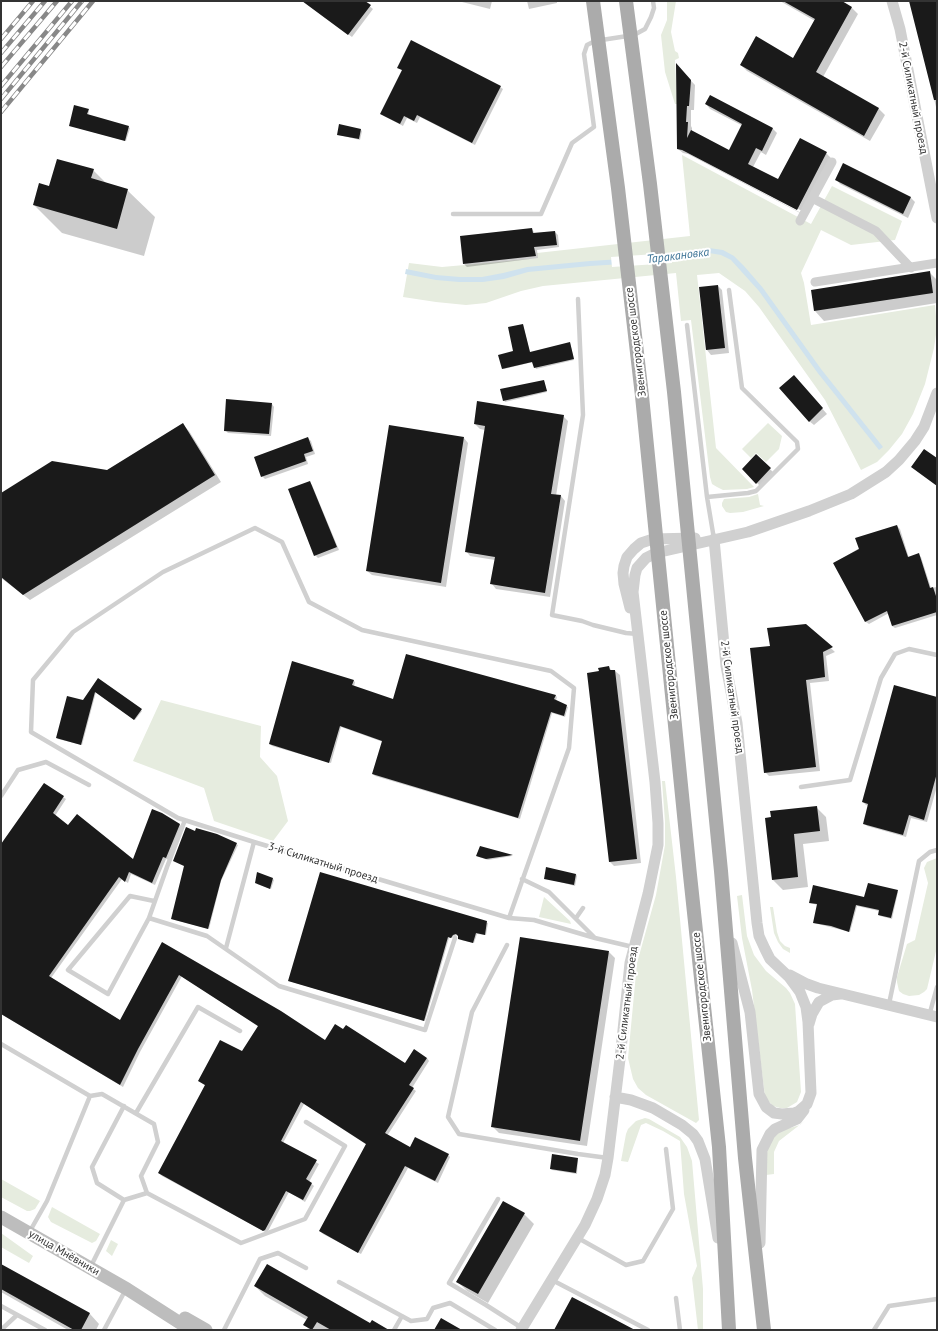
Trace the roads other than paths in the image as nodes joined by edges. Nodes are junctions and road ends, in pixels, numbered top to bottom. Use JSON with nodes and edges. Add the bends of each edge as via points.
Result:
{"nodes":[{"id":1,"x":593,"y":1,"type":"edge"},
{"id":2,"x":626,"y":1,"type":"edge"},
{"id":3,"x":653,"y":1,"type":"edge"},
{"id":4,"x":892,"y":1,"type":"edge"},
{"id":5,"x":832,"y":162,"type":"dead end"},
{"id":6,"x":812,"y":198,"type":"junction"},
{"id":7,"x":453,"y":214,"type":"dead end"},
{"id":8,"x":937,"y":218,"type":"edge"},
{"id":9,"x":800,"y":221,"type":"dead end"},
{"id":10,"x":937,"y":263,"type":"edge"},
{"id":11,"x":912,"y":268,"type":"junction"},
{"id":12,"x":815,"y":282,"type":"dead end"},
{"id":13,"x":730,"y":290,"type":"dead end"},
{"id":14,"x":578,"y":298,"type":"dead end"},
{"id":15,"x":687,"y":325,"type":"dead end"},
{"id":16,"x":937,"y":393,"type":"edge"},
{"id":17,"x":706,"y":497,"type":"junction"},
{"id":18,"x":714,"y":539,"type":"junction"},
{"id":19,"x":638,"y":634,"type":"junction"},
{"id":20,"x":937,"y":655,"type":"edge"},
{"id":21,"x":89,"y":785,"type":"dead end"},
{"id":22,"x":801,"y":787,"type":"dead end"},
{"id":23,"x":1,"y":796,"type":"edge"},
{"id":24,"x":185,"y":820,"type":"junction"},
{"id":25,"x":254,"y":842,"type":"junction"},
{"id":26,"x":937,"y":850,"type":"edge"},
{"id":27,"x":522,"y":879,"type":"junction"},
{"id":28,"x":724,"y":897,"type":"junction"},
{"id":29,"x":154,"y":901,"type":"junction"},
{"id":30,"x":583,"y":908,"type":"dead end"},
{"id":31,"x":149,"y":918,"type":"junction"},
{"id":32,"x":509,"y":918,"type":"junction"},
{"id":33,"x":576,"y":918,"type":"junction"},
{"id":34,"x":455,"y":938,"type":"dead end"},
{"id":35,"x":595,"y":938,"type":"junction"},
{"id":36,"x":507,"y":945,"type":"dead end"},
{"id":37,"x":633,"y":947,"type":"junction"},
{"id":38,"x":226,"y":948,"type":"junction"},
{"id":39,"x":783,"y":971,"type":"junction"},
{"id":40,"x":937,"y":987,"type":"edge"},
{"id":41,"x":844,"y":994,"type":"junction"},
{"id":42,"x":888,"y":1005,"type":"junction"},
{"id":43,"x":933,"y":1016,"type":"edge"},
{"id":44,"x":809,"y":1029,"type":"junction"},
{"id":45,"x":240,"y":1031,"type":"dead end"},
{"id":46,"x":1,"y":1044,"type":"edge"},
{"id":47,"x":90,"y":1096,"type":"junction"},
{"id":48,"x":615,"y":1097,"type":"junction"},
{"id":49,"x":807,"y":1104,"type":"junction"},
{"id":50,"x":124,"y":1106,"type":"junction"},
{"id":51,"x":136,"y":1113,"type":"junction"},
{"id":52,"x":306,"y":1122,"type":"dead end"},
{"id":53,"x":666,"y":1149,"type":"dead end"},
{"id":54,"x":608,"y":1158,"type":"junction"},
{"id":55,"x":147,"y":1192,"type":"junction"},
{"id":56,"x":498,"y":1199,"type":"dead end"},
{"id":57,"x":124,"y":1200,"type":"junction"},
{"id":58,"x":2,"y":1220,"type":"edge"},
{"id":59,"x":29,"y":1233,"type":"junction"},
{"id":60,"x":578,"y":1238,"type":"junction"},
{"id":61,"x":90,"y":1267,"type":"junction"},
{"id":62,"x":306,"y":1268,"type":"dead end"},
{"id":63,"x":552,"y":1280,"type":"junction"},
{"id":64,"x":339,"y":1282,"type":"dead end"},
{"id":65,"x":759,"y":1284,"type":"junction"},
{"id":66,"x":726,"y":1288,"type":"junction"},
{"id":67,"x":127,"y":1289,"type":"junction"},
{"id":68,"x":676,"y":1298,"type":"dead end"},
{"id":69,"x":937,"y":1299,"type":"edge"},
{"id":70,"x":1,"y":1306,"type":"edge"},
{"id":71,"x":610,"y":1310,"type":"junction"},
{"id":72,"x":175,"y":1313,"type":"junction"},
{"id":73,"x":17,"y":1315,"type":"junction"},
{"id":74,"x":607,"y":1315,"type":"dead end"},
{"id":75,"x":402,"y":1316,"type":"junction"},
{"id":76,"x":521,"y":1329,"type":"edge"},
{"id":77,"x":1,"y":1330,"type":"edge"},
{"id":78,"x":45,"y":1330,"type":"edge"},
{"id":79,"x":104,"y":1330,"type":"edge"},
{"id":80,"x":191,"y":1330,"type":"edge"},
{"id":81,"x":206,"y":1330,"type":"edge"},
{"id":82,"x":217,"y":1330,"type":"edge"},
{"id":83,"x":224,"y":1330,"type":"edge"},
{"id":84,"x":394,"y":1330,"type":"edge"},
{"id":85,"x":495,"y":1330,"type":"edge"},
{"id":86,"x":648,"y":1330,"type":"edge"},
{"id":87,"x":680,"y":1330,"type":"edge"},
{"id":88,"x":729,"y":1330,"type":"edge"},
{"id":89,"x":764,"y":1330,"type":"edge"},
{"id":90,"x":874,"y":1330,"type":"edge"}],
"edges":[{"from":1,"to":66,"type":"main road","name":"Звенигородское шоссе","via":[[642,396],[719,1147]]},
{"from":2,"to":28,"type":"main road","via":[[674,392]]},
{"from":3,"to":7,"type":"lane","via":[[654,8],[645,29],[634,35],[595,41],[587,45],[584,54],[594,127],[572,143],[541,214]]},
{"from":4,"to":8,"type":"street","name":"2-й Силикатный проезд","via":[[900,29]]},
{"from":5,"to":6,"type":"street"},
{"from":6,"to":9,"type":"street"},
{"from":6,"to":11,"type":"street","via":[[876,231]]},
{"from":10,"to":11,"type":"street"},
{"from":11,"to":12,"type":"street"},
{"from":13,"to":17,"type":"lane","via":[[742,388],[797,442],[798,449],[756,491]]},
{"from":14,"to":19,"type":"lane","via":[[583,415],[552,615]]},
{"from":15,"to":17,"type":"lane"},
{"from":16,"to":18,"type":"street","name":"2-й Силикатный проезд","via":[[924,427],[915,441],[900,460],[886,472],[851,494],[809,511],[748,532]]},
{"from":17,"to":18,"type":"lane"},
{"from":18,"to":19,"type":"street","name":"2-й Силикатный проезд","via":[[653,539],[641,543],[630,553],[624,566],[624,584]]},
{"from":18,"to":39,"type":"street","name":"2-й Силикатный проезд","via":[[726,666],[738,734],[756,923],[764,949]]},
{"from":19,"to":37,"type":"street","name":"2-й Силикатный проезд","via":[[658,823],[658,845]]},
{"from":20,"to":22,"type":"lane","via":[[909,649],[895,654],[881,678],[850,780]]},
{"from":21,"to":23,"type":"lane","via":[[46,762],[18,770]]},
{"from":24,"to":25,"type":"lane","name":"3-й Силикатный проезд"},
{"from":24,"to":27,"type":"lane","name":"3-й Силикатный проезд","via":[[31,732],[33,680],[73,632],[163,572],[255,528],[282,542],[308,602],[362,630],[551,671],[574,688],[569,748]]},
{"from":24,"to":29,"type":"lane"},
{"from":25,"to":32,"type":"lane","name":"3-й Силикатный проезд"},
{"from":25,"to":38,"type":"lane"},
{"from":26,"to":42,"type":"lane","via":[[919,861]]},
{"from":27,"to":32,"type":"lane"},
{"from":27,"to":33,"type":"lane","via":[[549,892]]},
{"from":28,"to":49,"type":"street","via":[[731,941],[750,1012],[757,1089],[763,1104],[774,1112],[791,1114]]},
{"from":28,"to":65,"type":"main road","via":[[745,1158]]},
{"from":29,"to":31,"type":"lane"},
{"from":29,"to":31,"type":"lane","via":[[130,896],[68,970],[108,994]]},
{"from":30,"to":33,"type":"lane"},
{"from":31,"to":38,"type":"lane","via":[[207,936]]},
{"from":32,"to":35,"type":"lane","name":"3-й Силикатный проезд","via":[[534,920]]},
{"from":33,"to":35,"type":"lane"},
{"from":34,"to":38,"type":"lane","via":[[425,1030],[279,986]]},
{"from":35,"to":37,"type":"lane","name":"3-й Силикатный проезд"},
{"from":36,"to":54,"type":"lane","via":[[472,1012],[448,1118],[459,1134]]},
{"from":37,"to":48,"type":"street","name":"2-й Силикатный проезд"},
{"from":39,"to":41,"type":"street","name":"2-й Силикатный проезд","via":[[818,988]]},
{"from":39,"to":44,"type":"street","name":"2-й Силикатный проезд","via":[[795,984],[804,1000]]},
{"from":40,"to":43,"type":"lane"},
{"from":41,"to":42,"type":"street"},
{"from":41,"to":44,"type":"street","via":[[832,995],[819,1002],[812,1014]]},
{"from":42,"to":43,"type":"street"},
{"from":44,"to":49,"type":"street","name":"2-й Силикатный проезд","via":[[811,1093]]},
{"from":45,"to":51,"type":"lane","via":[[198,1007]]},
{"from":46,"to":47,"type":"lane"},
{"from":47,"to":50,"type":"lane","via":[[102,1094]]},
{"from":47,"to":59,"type":"lane","via":[[47,1201]]},
{"from":48,"to":54,"type":"street","name":"2-й Силикатный проезд"},
{"from":48,"to":66,"type":"street","via":[[653,1108],[687,1128],[698,1141],[705,1159]]},
{"from":49,"to":65,"type":"street","via":[[797,1119],[770,1134],[762,1150]]},
{"from":50,"to":51,"type":"lane"},
{"from":50,"to":57,"type":"lane","via":[[92,1167],[97,1183]]},
{"from":51,"to":55,"type":"lane","via":[[154,1124],[158,1142],[141,1176]]},
{"from":52,"to":55,"type":"lane","via":[[345,1146],[305,1219],[241,1243]]},
{"from":53,"to":60,"type":"lane","via":[[673,1209],[643,1261],[626,1265]]},
{"from":54,"to":60,"type":"street","name":"2-й Силикатный проезд","via":[[597,1199]]},
{"from":55,"to":57,"type":"lane"},
{"from":56,"to":76,"type":"lane","via":[[449,1283]]},
{"from":57,"to":61,"type":"lane"},
{"from":58,"to":59,"type":"main road","name":"улица Мнёвники"},
{"from":59,"to":61,"type":"main road","name":"улица Мнёвники"},
{"from":60,"to":63,"type":"street","name":"2-й Силикатный проезд"},
{"from":61,"to":67,"type":"main road","name":"улица Мнёвники"},
{"from":62,"to":83,"type":"lane","via":[[278,1253],[260,1259]]},
{"from":63,"to":71,"type":"lane"},
{"from":63,"to":76,"type":"street","name":"2-й Силикатный проезд"},
{"from":64,"to":75,"type":"lane"},
{"from":65,"to":89,"type":"main road"},
{"from":66,"to":88,"type":"main road","name":"Звенигородское шоссе"},
{"from":67,"to":72,"type":"main road","name":"улица Мнёвники"},
{"from":67,"to":79,"type":"lane"},
{"from":67,"to":80,"type":"main road","name":"улица Мнёвники"},
{"from":68,"to":87,"type":"lane"},
{"from":69,"to":90,"type":"lane","via":[[889,1306]]},
{"from":70,"to":73,"type":"lane"},
{"from":71,"to":74,"type":"lane"},
{"from":71,"to":86,"type":"lane"},
{"from":72,"to":81,"type":"main road","name":"улица Мнёвники"},
{"from":72,"to":82,"type":"main road","name":"улица Мнёвники"},
{"from":73,"to":77,"type":"lane"},
{"from":73,"to":78,"type":"lane"},
{"from":75,"to":84,"type":"lane"},
{"from":75,"to":85,"type":"lane","via":[[411,1321],[427,1319],[433,1308],[450,1303]]}]}
